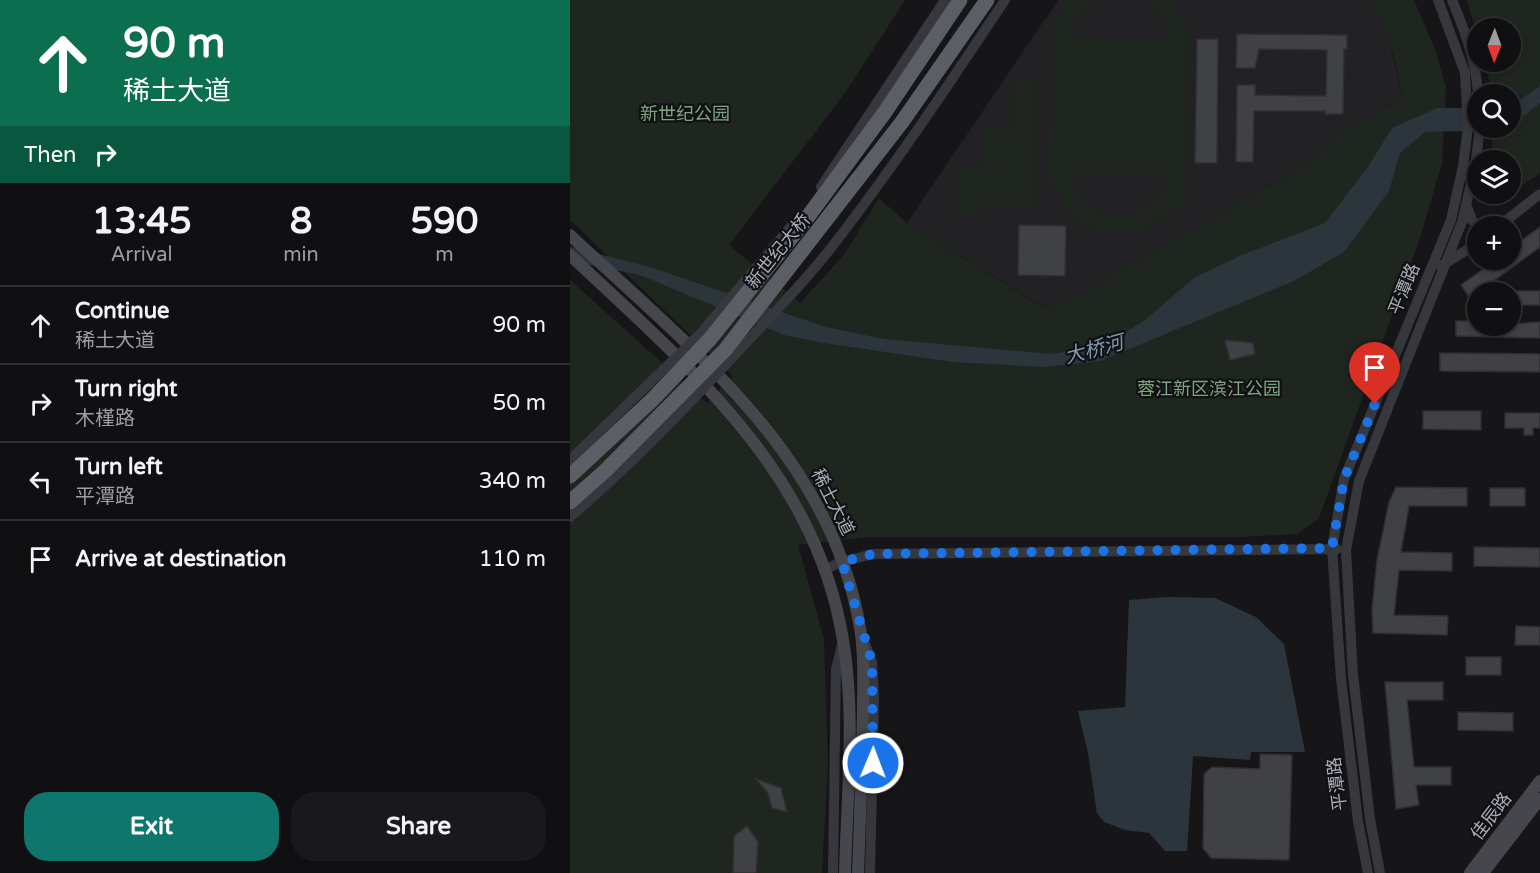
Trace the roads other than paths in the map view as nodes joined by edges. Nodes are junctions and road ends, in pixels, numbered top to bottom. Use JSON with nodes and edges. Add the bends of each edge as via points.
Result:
{"nodes":[{"id":1,"x":945,"y":0,"type":"edge"},
{"id":2,"x":960,"y":0,"type":"edge"},
{"id":3,"x":987,"y":0,"type":"edge"},
{"id":4,"x":1005,"y":0,"type":"edge"},
{"id":5,"x":1438,"y":0,"type":"edge"},
{"id":6,"x":1452,"y":0,"type":"edge"},
{"id":7,"x":1467,"y":46,"type":"edge"},
{"id":8,"x":1467,"y":63,"type":"edge"},
{"id":9,"x":1471,"y":72,"type":"joint"},
{"id":10,"x":1475,"y":84,"type":"edge"},
{"id":11,"x":1468,"y":150,"type":"edge"},
{"id":12,"x":1467,"y":173,"type":"edge"},
{"id":13,"x":1467,"y":192,"type":"edge"},
{"id":14,"x":1540,"y":194,"type":"edge"},
{"id":15,"x":1466,"y":204,"type":"junction"},
{"id":16,"x":1470,"y":216,"type":"edge"},
{"id":17,"x":1512,"y":216,"type":"edge"},
{"id":18,"x":570,"y":235,"type":"edge"},
{"id":19,"x":1467,"y":249,"type":"edge"},
{"id":20,"x":570,"y":255,"type":"edge"},
{"id":21,"x":1437,"y":266,"type":"junction"},
{"id":22,"x":570,"y":460,"type":"edge"},
{"id":23,"x":570,"y":476,"type":"edge"},
{"id":24,"x":570,"y":502,"type":"edge"},
{"id":25,"x":570,"y":517,"type":"edge"},
{"id":26,"x":1332,"y":548,"type":"junction"},
{"id":27,"x":1346,"y":550,"type":"junction"},
{"id":28,"x":842,"y":562,"type":"junction"},
{"id":29,"x":824,"y":570,"type":"junction"},
{"id":30,"x":860,"y":631,"type":"junction"},
{"id":31,"x":843,"y":641,"type":"junction"},
{"id":32,"x":1540,"y":781,"type":"edge"},
{"id":33,"x":1540,"y":800,"type":"edge"},
{"id":34,"x":833,"y":873,"type":"edge"},
{"id":35,"x":845,"y":873,"type":"edge"},
{"id":36,"x":858,"y":873,"type":"edge"},
{"id":37,"x":870,"y":873,"type":"edge"},
{"id":38,"x":1368,"y":873,"type":"edge"},
{"id":39,"x":1380,"y":873,"type":"edge"},
{"id":40,"x":1470,"y":873,"type":"edge"},
{"id":41,"x":1483,"y":873,"type":"edge"}],
"edges":[{"from":1,"to":22,"type":"street","bridge":true,"via":[[808,206],[701,333]]},
{"from":2,"to":23,"type":"highway","name":"新世纪大桥","bridge":true,"via":[[885,112],[804,222],[710,339],[652,400]]},
{"from":3,"to":24,"type":"highway","name":"新世纪大桥","bridge":true,"via":[[902,122],[725,350],[631,447]]},
{"from":4,"to":25,"type":"street","bridge":true,"via":[[917,132],[830,249],[673,423]]},
{"from":5,"to":8,"type":"street","name":"平潭路"},
{"from":6,"to":7,"type":"street","name":"平潭路","via":[[1464,27]]},
{"from":9,"to":10,"type":"street","name":"平潭路"},
{"from":9,"to":11,"type":"street","name":"平潭路"},
{"from":12,"to":21,"type":"street","name":"平潭路"},
{"from":13,"to":15,"type":"street","name":"平潭路"},
{"from":14,"to":17,"type":"street"},
{"from":15,"to":16,"type":"street"},
{"from":15,"to":21,"type":"street","name":"平潭路","via":[[1462,222]]},
{"from":18,"to":28,"type":"main road","name":"稀土大道","via":[[728,384],[785,451],[826,520]]},
{"from":19,"to":21,"type":"street"},
{"from":20,"to":29,"type":"main road","name":"稀土大道","via":[[716,395],[767,459],[802,515]]},
{"from":21,"to":26,"type":"street","name":"平潭路","via":[[1344,479]]},
{"from":21,"to":27,"type":"street","name":"平潭路","via":[[1359,481]]},
{"from":26,"to":27,"type":"street"},
{"from":26,"to":28,"type":"street","via":[[873,554]]},
{"from":26,"to":38,"type":"street","name":"平潭路","via":[[1341,679]]},
{"from":27,"to":39,"type":"street","name":"平潭路","via":[[1353,675]]},
{"from":28,"to":29,"type":"street"},
{"from":28,"to":30,"type":"main road","name":"稀土大道"},
{"from":29,"to":31,"type":"main road","name":"稀土大道"},
{"from":30,"to":36,"type":"main road","name":"稀土大道","via":[[863,674]]},
{"from":30,"to":37,"type":"street","via":[[872,662],[874,697]]},
{"from":31,"to":34,"type":"street","via":[[836,669]]},
{"from":31,"to":35,"type":"main road","name":"稀土大道","via":[[849,740]]},
{"from":32,"to":40,"type":"main road","name":"佳辰路"},
{"from":33,"to":41,"type":"main road","name":"佳辰路"}]}
